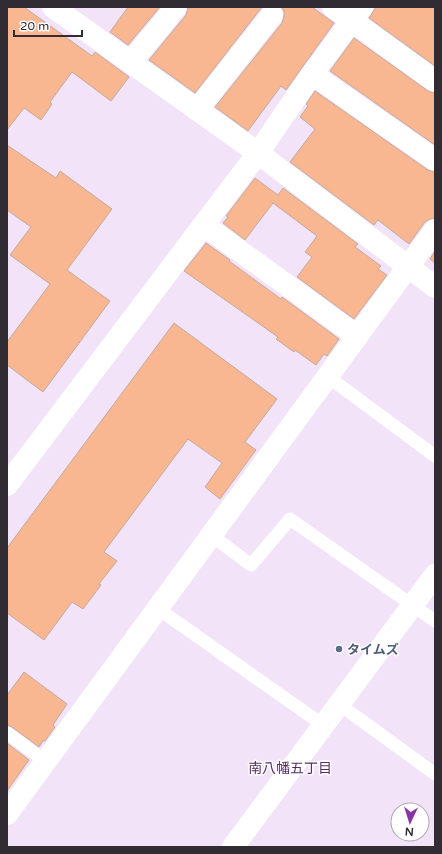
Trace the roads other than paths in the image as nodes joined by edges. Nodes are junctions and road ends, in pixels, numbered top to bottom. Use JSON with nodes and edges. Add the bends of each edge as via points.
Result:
{"nodes":[{"id":1,"x":53,"y":7,"type":"edge"},
{"id":2,"x":176,"y":7,"type":"edge"},
{"id":3,"x":333,"y":7,"type":"edge"},
{"id":4,"x":357,"y":14,"type":"edge"},
{"id":5,"x":272,"y":15,"type":"dead end"},
{"id":6,"x":131,"y":62,"type":"junction"},
{"id":7,"x":312,"y":74,"type":"junction"},
{"id":8,"x":435,"y":81,"type":"edge"},
{"id":9,"x":197,"y":110,"type":"junction"},
{"id":10,"x":258,"y":153,"type":"junction"},
{"id":11,"x":435,"y":160,"type":"edge"},
{"id":12,"x":204,"y":225,"type":"junction"},
{"id":13,"x":435,"y":230,"type":"edge"},
{"id":14,"x":407,"y":267,"type":"junction"},
{"id":15,"x":435,"y":287,"type":"edge"},
{"id":16,"x":357,"y":336,"type":"junction"},
{"id":17,"x":327,"y":376,"type":"junction"},
{"id":18,"x":435,"y":456,"type":"edge"},
{"id":19,"x":7,"y":485,"type":"edge"},
{"id":20,"x":211,"y":535,"type":"junction"},
{"id":21,"x":435,"y":575,"type":"edge"},
{"id":22,"x":413,"y":605,"type":"junction"},
{"id":23,"x":157,"y":608,"type":"junction"},
{"id":24,"x":435,"y":621,"type":"edge"},
{"id":25,"x":339,"y":704,"type":"junction"},
{"id":26,"x":323,"y":725,"type":"junction"},
{"id":27,"x":7,"y":733,"type":"edge"},
{"id":28,"x":45,"y":761,"type":"junction"},
{"id":29,"x":435,"y":774,"type":"edge"},
{"id":30,"x":7,"y":814,"type":"edge"},
{"id":31,"x":233,"y":847,"type":"edge"}],
"edges":[{"from":1,"to":6,"type":"street"},
{"from":2,"to":6,"type":"street"},
{"from":3,"to":4,"type":"street"},
{"from":4,"to":7,"type":"street"},
{"from":4,"to":8,"type":"street"},
{"from":5,"to":9,"type":"street"},
{"from":6,"to":9,"type":"street"},
{"from":7,"to":10,"type":"street"},
{"from":7,"to":11,"type":"street"},
{"from":9,"to":10,"type":"street"},
{"from":10,"to":12,"type":"street"},
{"from":10,"to":14,"type":"street"},
{"from":12,"to":16,"type":"street"},
{"from":12,"to":19,"type":"street"},
{"from":13,"to":14,"type":"street"},
{"from":14,"to":15,"type":"street"},
{"from":14,"to":16,"type":"street"},
{"from":16,"to":17,"type":"street"},
{"from":17,"to":18,"type":"lane"},
{"from":17,"to":20,"type":"street"},
{"from":20,"to":22,"type":"lane","via":[[251,565],[290,520]]},
{"from":20,"to":23,"type":"street"},
{"from":21,"to":22,"type":"street"},
{"from":22,"to":24,"type":"lane"},
{"from":22,"to":25,"type":"street"},
{"from":23,"to":26,"type":"lane"},
{"from":23,"to":28,"type":"street"},
{"from":25,"to":26,"type":"street"},
{"from":25,"to":29,"type":"lane"},
{"from":26,"to":31,"type":"street"},
{"from":27,"to":28,"type":"lane"},
{"from":28,"to":30,"type":"street"}]}
